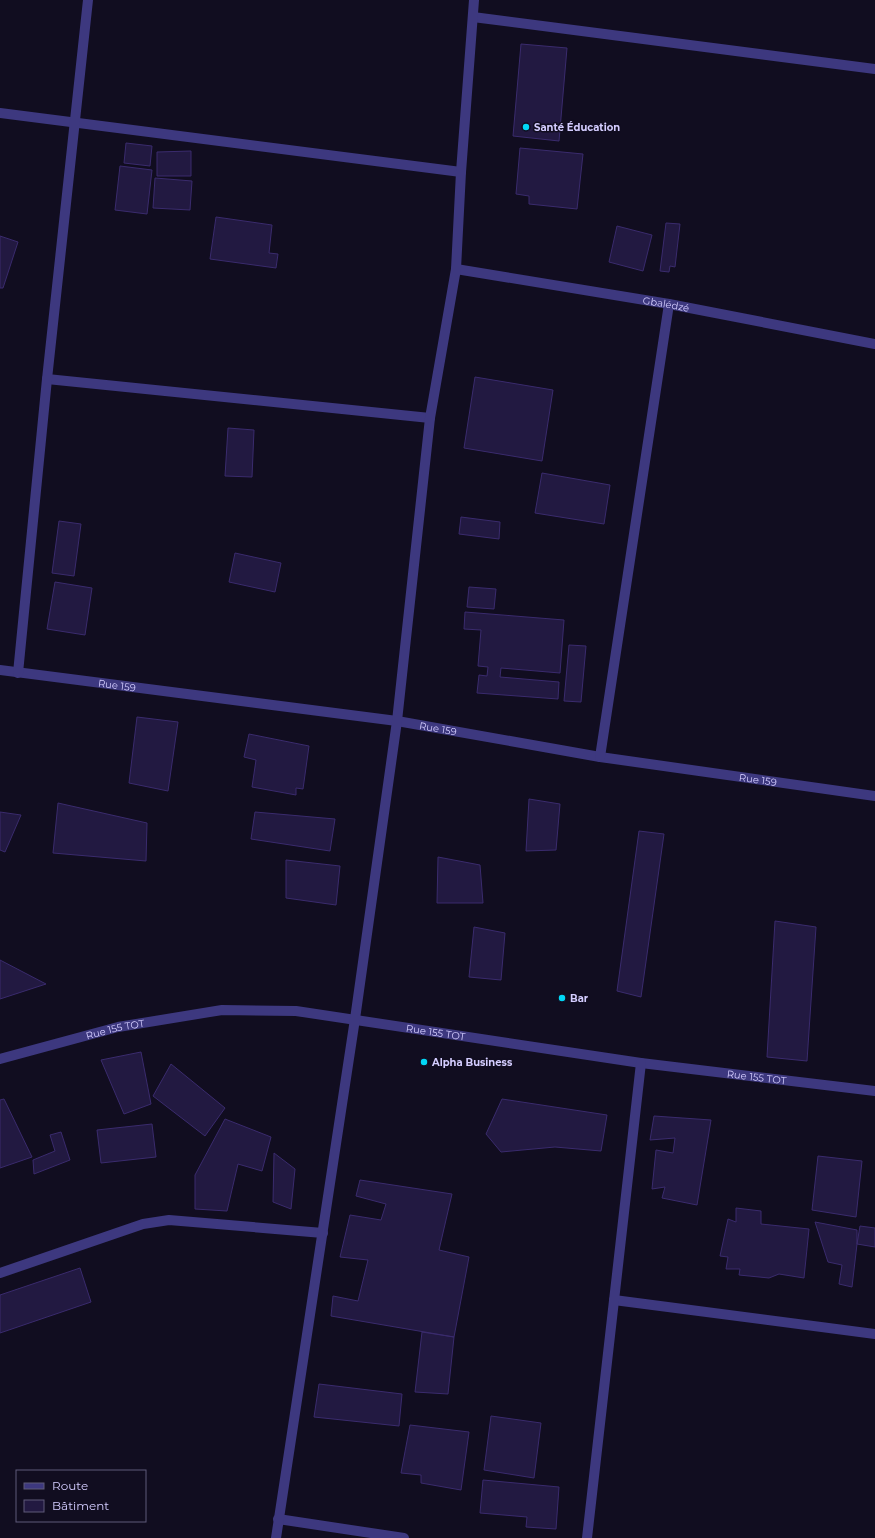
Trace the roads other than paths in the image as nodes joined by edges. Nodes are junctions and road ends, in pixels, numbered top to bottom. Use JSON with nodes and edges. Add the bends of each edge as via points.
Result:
{"nodes":[{"id":1,"x":88,"y":0,"type":"edge"},
{"id":2,"x":474,"y":0,"type":"edge"},
{"id":3,"x":473,"y":17,"type":"junction"},
{"id":4,"x":875,"y":70,"type":"edge"},
{"id":5,"x":0,"y":113,"type":"edge"},
{"id":6,"x":75,"y":122,"type":"junction"},
{"id":7,"x":461,"y":172,"type":"junction"},
{"id":8,"x":456,"y":269,"type":"junction"},
{"id":9,"x":669,"y":304,"type":"junction"},
{"id":10,"x":875,"y":344,"type":"edge"},
{"id":11,"x":47,"y":379,"type":"junction"},
{"id":12,"x":430,"y":418,"type":"junction"},
{"id":13,"x":0,"y":670,"type":"edge"},
{"id":14,"x":18,"y":672,"type":"junction"},
{"id":15,"x":397,"y":721,"type":"junction"},
{"id":16,"x":600,"y":758,"type":"junction"},
{"id":17,"x":875,"y":796,"type":"edge"},
{"id":18,"x":355,"y":1019,"type":"junction"},
{"id":19,"x":0,"y":1059,"type":"edge"},
{"id":20,"x":641,"y":1063,"type":"junction"},
{"id":21,"x":875,"y":1091,"type":"edge"},
{"id":22,"x":323,"y":1233,"type":"junction"},
{"id":23,"x":0,"y":1273,"type":"edge"},
{"id":24,"x":614,"y":1300,"type":"junction"},
{"id":25,"x":875,"y":1334,"type":"edge"},
{"id":26,"x":278,"y":1519,"type":"junction"},
{"id":27,"x":276,"y":1538,"type":"edge"},
{"id":28,"x":404,"y":1538,"type":"edge"},
{"id":29,"x":587,"y":1538,"type":"edge"}],
"edges":[{"from":1,"to":6,"type":"street"},
{"from":2,"to":3,"type":"street"},
{"from":3,"to":4,"type":"street"},
{"from":3,"to":7,"type":"street"},
{"from":5,"to":6,"type":"street"},
{"from":6,"to":7,"type":"street"},
{"from":6,"to":11,"type":"street"},
{"from":7,"to":8,"type":"street"},
{"from":8,"to":9,"type":"street","name":"Gbalédzé"},
{"from":8,"to":12,"type":"street"},
{"from":9,"to":10,"type":"street","name":"Gbalédzé"},
{"from":9,"to":16,"type":"street"},
{"from":11,"to":12,"type":"street"},
{"from":11,"to":14,"type":"street"},
{"from":12,"to":15,"type":"street"},
{"from":13,"to":14,"type":"street","name":"Rue 159"},
{"from":14,"to":15,"type":"street","name":"Rue 159"},
{"from":15,"to":16,"type":"street","name":"Rue 159"},
{"from":15,"to":18,"type":"street"},
{"from":16,"to":17,"type":"street","name":"Rue 159"},
{"from":18,"to":19,"type":"street","name":"Rue 155 TOT","via":[[296,1010],[222,1010],[118,1027]]},
{"from":18,"to":20,"type":"street","name":"Rue 155 TOT"},
{"from":18,"to":22,"type":"street"},
{"from":20,"to":21,"type":"street","name":"Rue 155 TOT"},
{"from":20,"to":24,"type":"street"},
{"from":22,"to":23,"type":"street","via":[[169,1220],[143,1224]]},
{"from":22,"to":26,"type":"street"},
{"from":24,"to":25,"type":"street"},
{"from":24,"to":29,"type":"street"},
{"from":26,"to":27,"type":"street"},
{"from":26,"to":28,"type":"street"}]}
